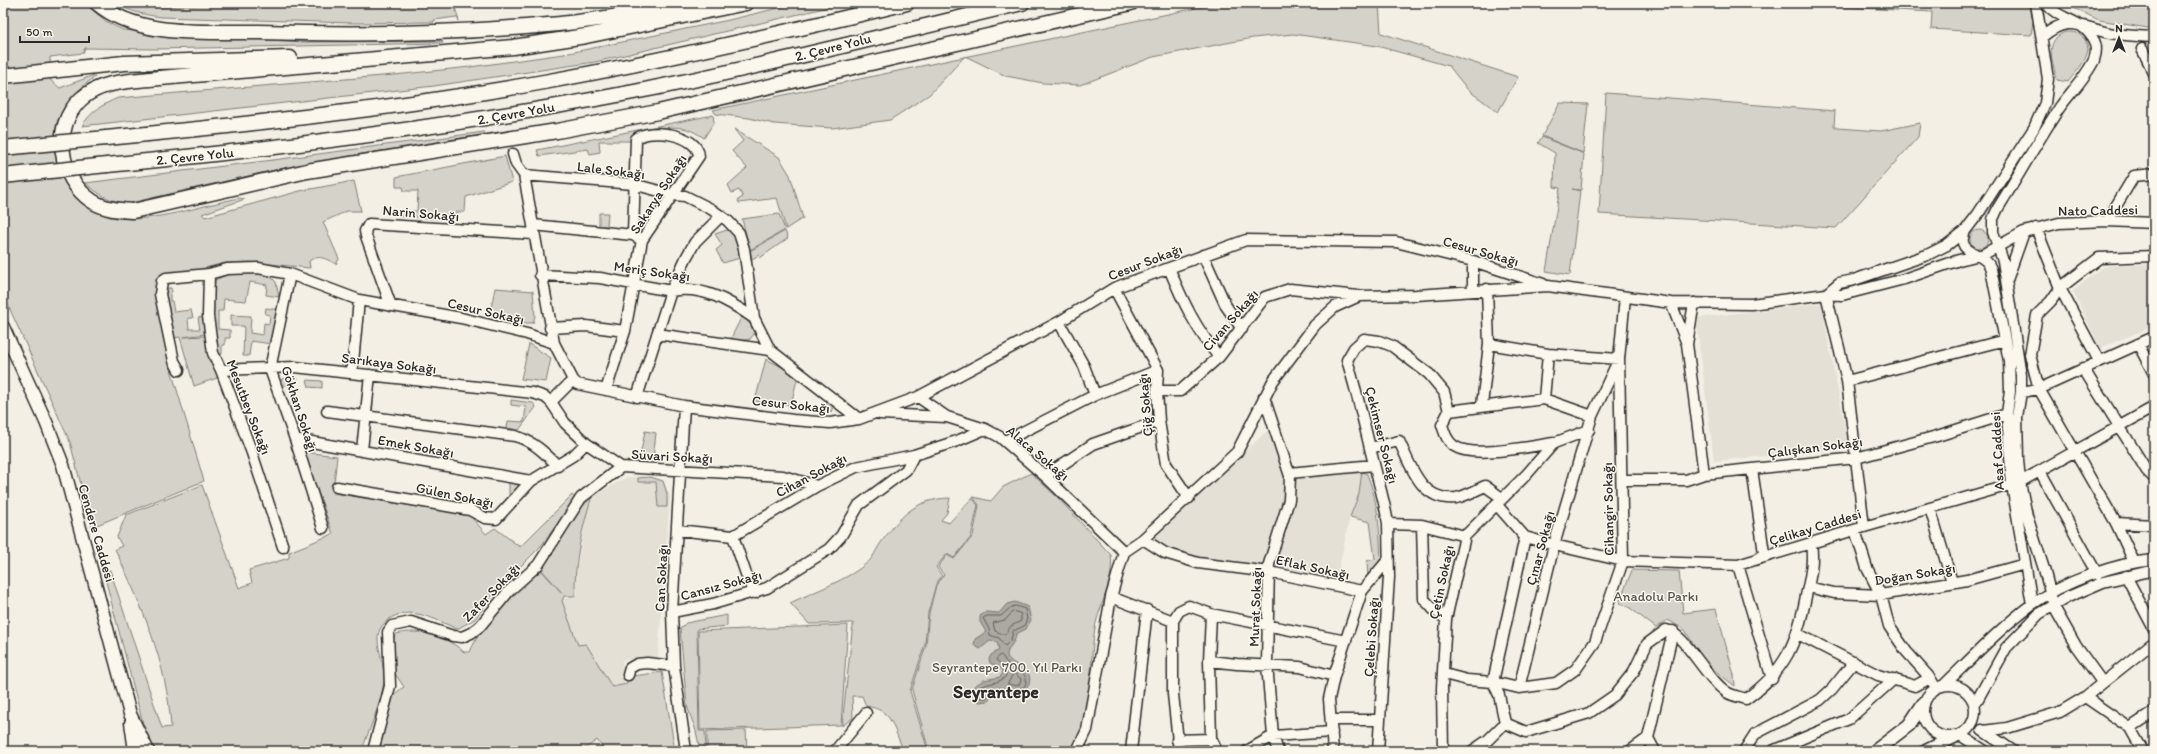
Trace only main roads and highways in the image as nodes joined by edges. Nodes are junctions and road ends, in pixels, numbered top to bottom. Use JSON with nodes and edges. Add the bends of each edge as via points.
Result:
{"nodes":[{"id":1,"x":97,"y":3,"type":"edge"},
{"id":2,"x":696,"y":3,"type":"edge"},
{"id":3,"x":746,"y":3,"type":"edge"},
{"id":4,"x":907,"y":3,"type":"edge"},
{"id":5,"x":1022,"y":3,"type":"edge"},
{"id":6,"x":1131,"y":3,"type":"edge"},
{"id":7,"x":394,"y":57,"type":"junction"},
{"id":8,"x":3,"y":76,"type":"edge"},
{"id":9,"x":3,"y":148,"type":"edge"},
{"id":10,"x":3,"y":176,"type":"edge"},
{"id":11,"x":3,"y":328,"type":"edge"},
{"id":12,"x":1923,"y":704,"type":"road end"},
{"id":13,"x":130,"y":714,"type":"junction"},
{"id":14,"x":1957,"y":736,"type":"road end"},
{"id":15,"x":135,"y":751,"type":"edge"},
{"id":16,"x":148,"y":751,"type":"edge"},
{"id":17,"x":1875,"y":751,"type":"edge"},
{"id":18,"x":1926,"y":751,"type":"edge"}],
"edges":[{"from":1,"to":2,"type":"highway","via":[[128,21],[157,28],[385,34],[548,25],[616,17]]},
{"from":3,"to":7,"type":"highway","via":[[552,42]]},
{"from":4,"to":9,"type":"highway","name":"2. Çevre Yolu","bridge":true,"via":[[732,44],[536,83],[370,109]]},
{"from":5,"to":10,"type":"highway","name":"2. Çevre Yolu","bridge":true,"via":[[701,78],[559,106],[310,143]]},
{"from":6,"to":7,"type":"highway","via":[[697,103],[557,131],[307,171],[133,211],[117,210],[92,201],[76,186],[67,170],[62,136],[68,116],[82,99],[108,85]]},
{"from":7,"to":8,"type":"highway","via":[[162,61]]},
{"from":11,"to":13,"type":"main road","name":"Cendere Caddesi","via":[[63,465]]},
{"from":12,"to":17,"type":"main road","via":[[1909,725]]},
{"from":13,"to":15,"type":"main road"},
{"from":13,"to":16,"type":"main road","name":"Cendere Caddesi"},
{"from":14,"to":18,"type":"main road"}]}
